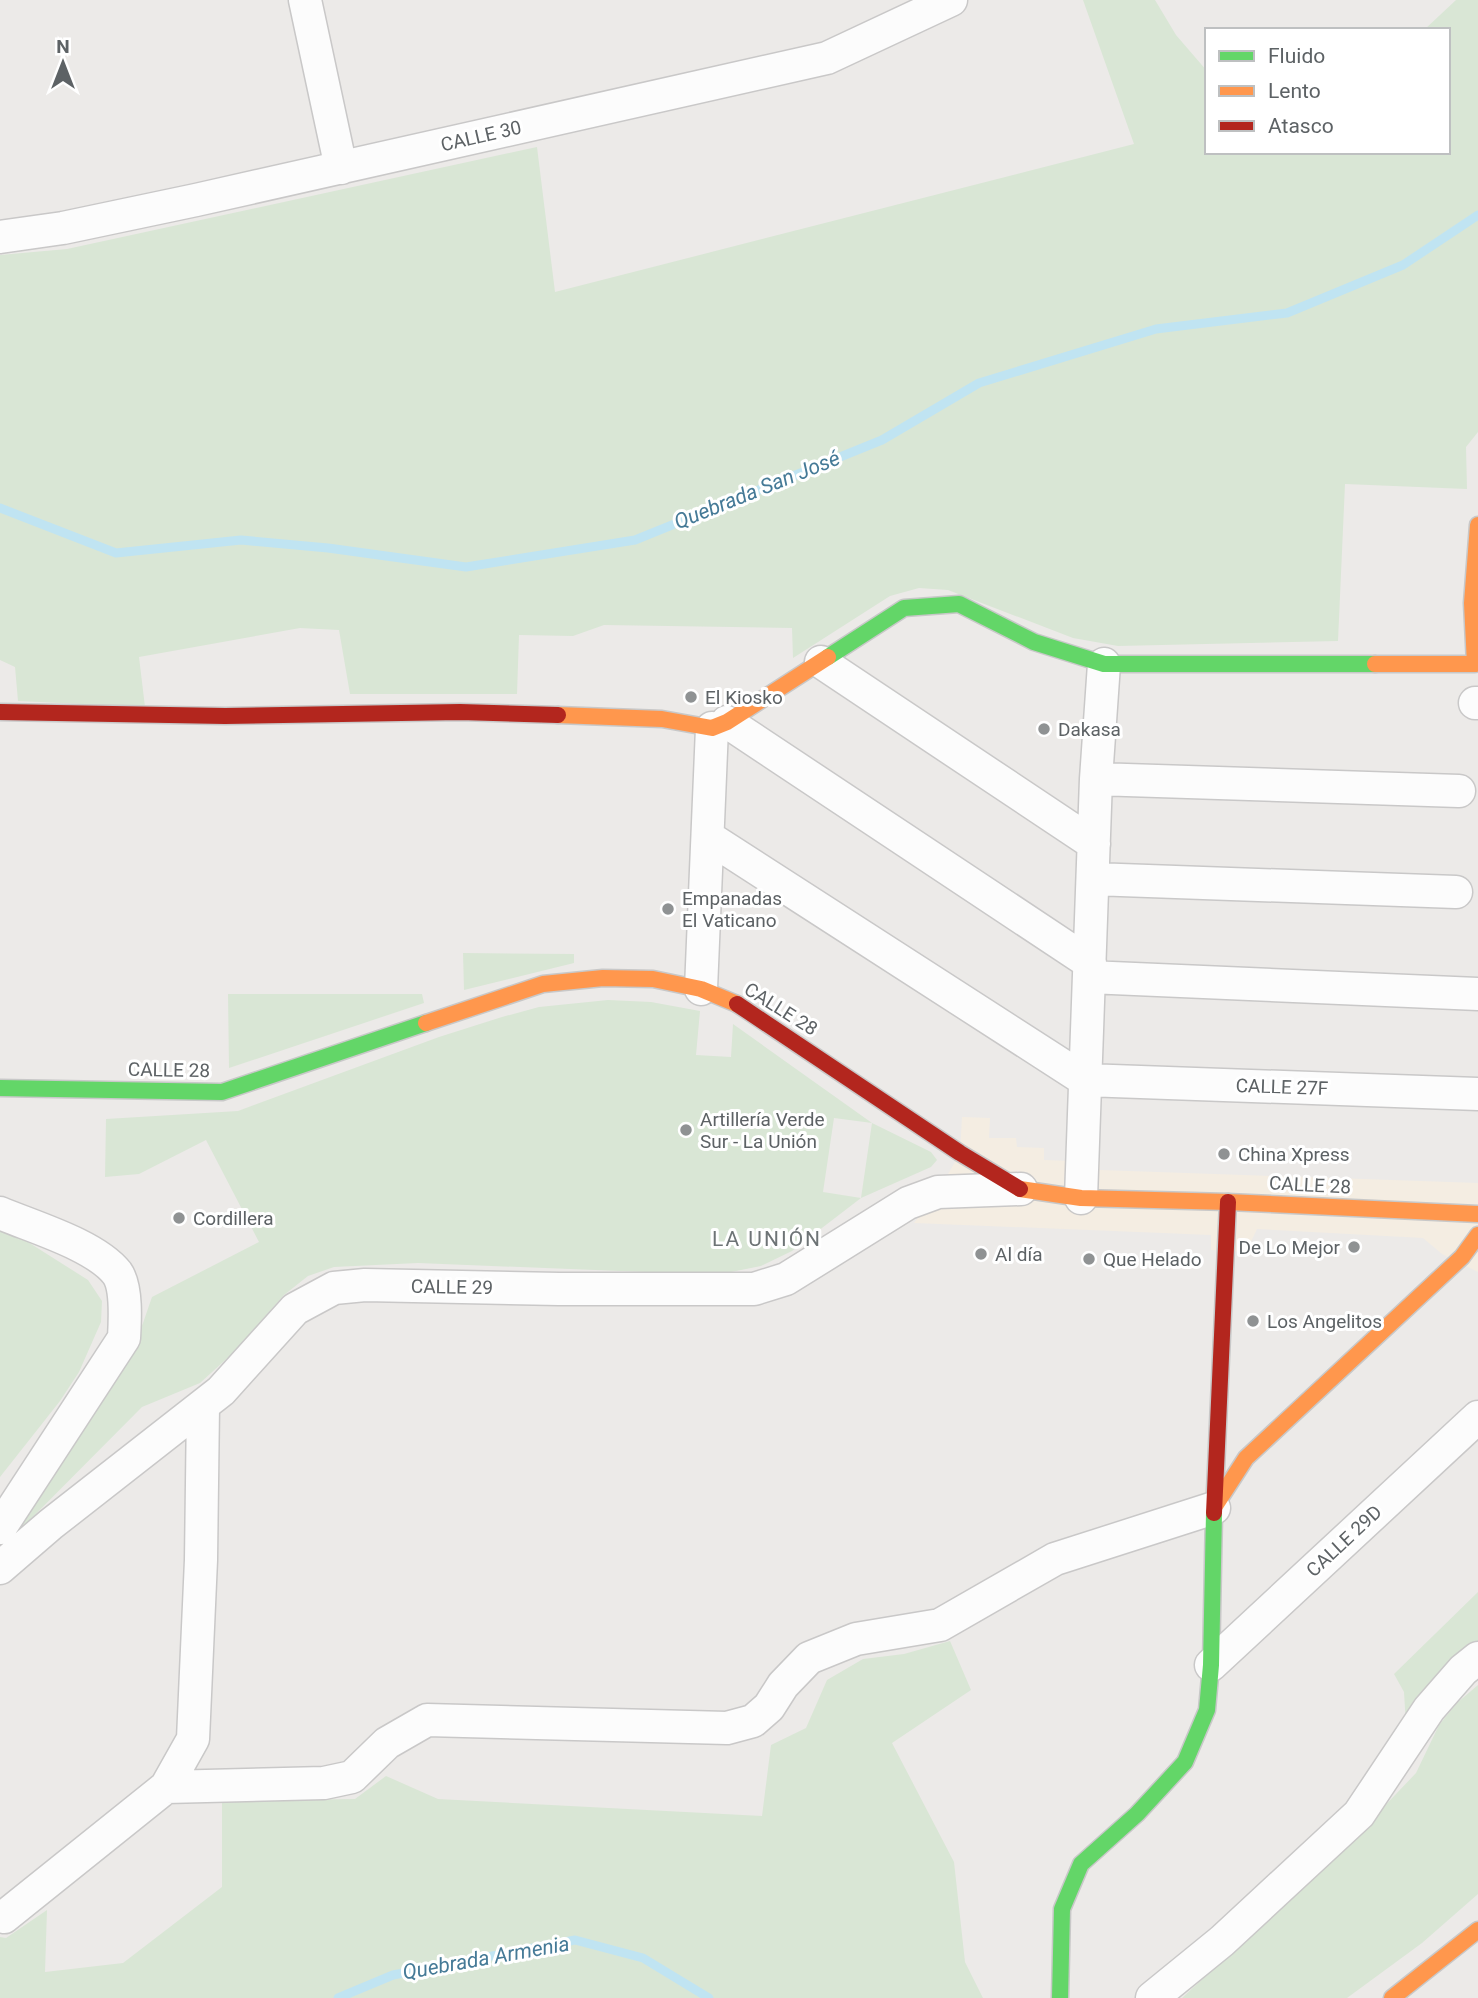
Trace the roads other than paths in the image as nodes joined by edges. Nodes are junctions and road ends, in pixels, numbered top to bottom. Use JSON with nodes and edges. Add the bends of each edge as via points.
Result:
{"nodes":[{"id":1,"x":305,"y":0,"type":"edge"},
{"id":2,"x":951,"y":0,"type":"edge"},
{"id":3,"x":341,"y":168,"type":"junction"},
{"id":4,"x":0,"y":237,"type":"edge"},
{"id":5,"x":1478,"y":525,"type":"edge"},
{"id":6,"x":1475,"y":603,"type":"edge"},
{"id":7,"x":821,"y":662,"type":"junction"},
{"id":8,"x":1104,"y":664,"type":"junction"},
{"id":9,"x":0,"y":712,"type":"edge"},
{"id":10,"x":720,"y":725,"type":"junction"},
{"id":11,"x":1096,"y":779,"type":"junction"},
{"id":12,"x":1459,"y":791,"type":"dead end"},
{"id":13,"x":708,"y":837,"type":"junction"},
{"id":14,"x":1094,"y":844,"type":"junction"},
{"id":15,"x":1093,"y":879,"type":"junction"},
{"id":16,"x":1464,"y":886,"type":"edge"},
{"id":17,"x":1089,"y":970,"type":"junction"},
{"id":18,"x":701,"y":989,"type":"junction"},
{"id":19,"x":1478,"y":994,"type":"edge"},
{"id":20,"x":1085,"y":1080,"type":"junction"},
{"id":21,"x":0,"y":1088,"type":"edge"},
{"id":22,"x":1478,"y":1094,"type":"edge"},
{"id":23,"x":960,"y":1153,"type":"junction"},
{"id":24,"x":1021,"y":1189,"type":"junction"},
{"id":25,"x":938,"y":1192,"type":"junction"},
{"id":26,"x":1081,"y":1198,"type":"junction"},
{"id":27,"x":1228,"y":1202,"type":"junction"},
{"id":28,"x":0,"y":1213,"type":"edge"},
{"id":29,"x":1478,"y":1213,"type":"edge"},
{"id":30,"x":1478,"y":1235,"type":"edge"},
{"id":31,"x":203,"y":1406,"type":"junction"},
{"id":32,"x":1478,"y":1417,"type":"edge"},
{"id":33,"x":1214,"y":1508,"type":"junction"},
{"id":34,"x":0,"y":1528,"type":"edge"},
{"id":35,"x":0,"y":1568,"type":"edge"},
{"id":36,"x":1478,"y":1658,"type":"edge"},
{"id":37,"x":1211,"y":1665,"type":"junction"},
{"id":38,"x":166,"y":1787,"type":"junction"},
{"id":39,"x":0,"y":1916,"type":"edge"},
{"id":40,"x":1478,"y":1930,"type":"edge"},
{"id":41,"x":1060,"y":1998,"type":"edge"},
{"id":42,"x":1152,"y":1998,"type":"edge"},
{"id":43,"x":1392,"y":1998,"type":"edge"}],
"edges":[{"from":1,"to":3,"type":"street"},
{"from":2,"to":3,"type":"street","name":"CALLE 30","via":[[827,58]]},
{"from":3,"to":4,"type":"street","name":"CALLE 30","via":[[63,228]]},
{"from":5,"to":6,"type":"street"},
{"from":6,"to":8,"type":"street","via":[[1475,664]]},
{"from":7,"to":8,"type":"street","via":[[904,608],[959,604],[1034,642]]},
{"from":7,"to":10,"type":"street"},
{"from":7,"to":14,"type":"street"},
{"from":8,"to":11,"type":"street"},
{"from":9,"to":10,"type":"street","via":[[225,716],[460,712]]},
{"from":10,"to":13,"type":"street"},
{"from":10,"to":17,"type":"street"},
{"from":11,"to":12,"type":"street"},
{"from":11,"to":14,"type":"street"},
{"from":13,"to":18,"type":"street"},
{"from":13,"to":20,"type":"street"},
{"from":14,"to":15,"type":"street"},
{"from":15,"to":16,"type":"street"},
{"from":15,"to":17,"type":"street"},
{"from":17,"to":19,"type":"street"},
{"from":17,"to":20,"type":"street"},
{"from":18,"to":21,"type":"street","name":"CALLE 28","via":[[644,979],[543,984],[222,1092]]},
{"from":18,"to":23,"type":"street","name":"CALLE 28","via":[[739,1005]]},
{"from":20,"to":22,"type":"street","name":"CALLE 27F"},
{"from":20,"to":26,"type":"street"},
{"from":23,"to":24,"type":"street","name":"CALLE 28"},
{"from":23,"to":25,"type":"street"},
{"from":24,"to":25,"type":"street","name":"CALLE 29"},
{"from":24,"to":26,"type":"street","name":"CALLE 28"},
{"from":25,"to":31,"type":"street","name":"CALLE 29","via":[[908,1203],[786,1279],[754,1289],[334,1288],[295,1309]]},
{"from":26,"to":27,"type":"street","name":"CALLE 28"},
{"from":27,"to":29,"type":"street","name":"CALLE 28"},
{"from":27,"to":33,"type":"street"},
{"from":28,"to":34,"type":"street","via":[[91,1251],[118,1275],[125,1305],[124,1338]]},
{"from":30,"to":33,"type":"street","via":[[1462,1257],[1246,1458]]},
{"from":31,"to":35,"type":"street","name":"CALLE 29"},
{"from":31,"to":38,"type":"street","via":[[193,1740]]},
{"from":32,"to":37,"type":"street","name":"CALLE 29D"},
{"from":33,"to":37,"type":"street"},
{"from":33,"to":38,"type":"street","via":[[1055,1559],[940,1625],[856,1639],[809,1658],[753,1721],[727,1728],[427,1720],[387,1743],[352,1777],[324,1783]]},
{"from":36,"to":42,"type":"street","via":[[1429,1709],[1359,1814],[1222,1941]]},
{"from":37,"to":41,"type":"street","via":[[1207,1710],[1185,1762],[1137,1814],[1081,1864],[1062,1909]]},
{"from":38,"to":39,"type":"street"},
{"from":40,"to":43,"type":"street"}]}
